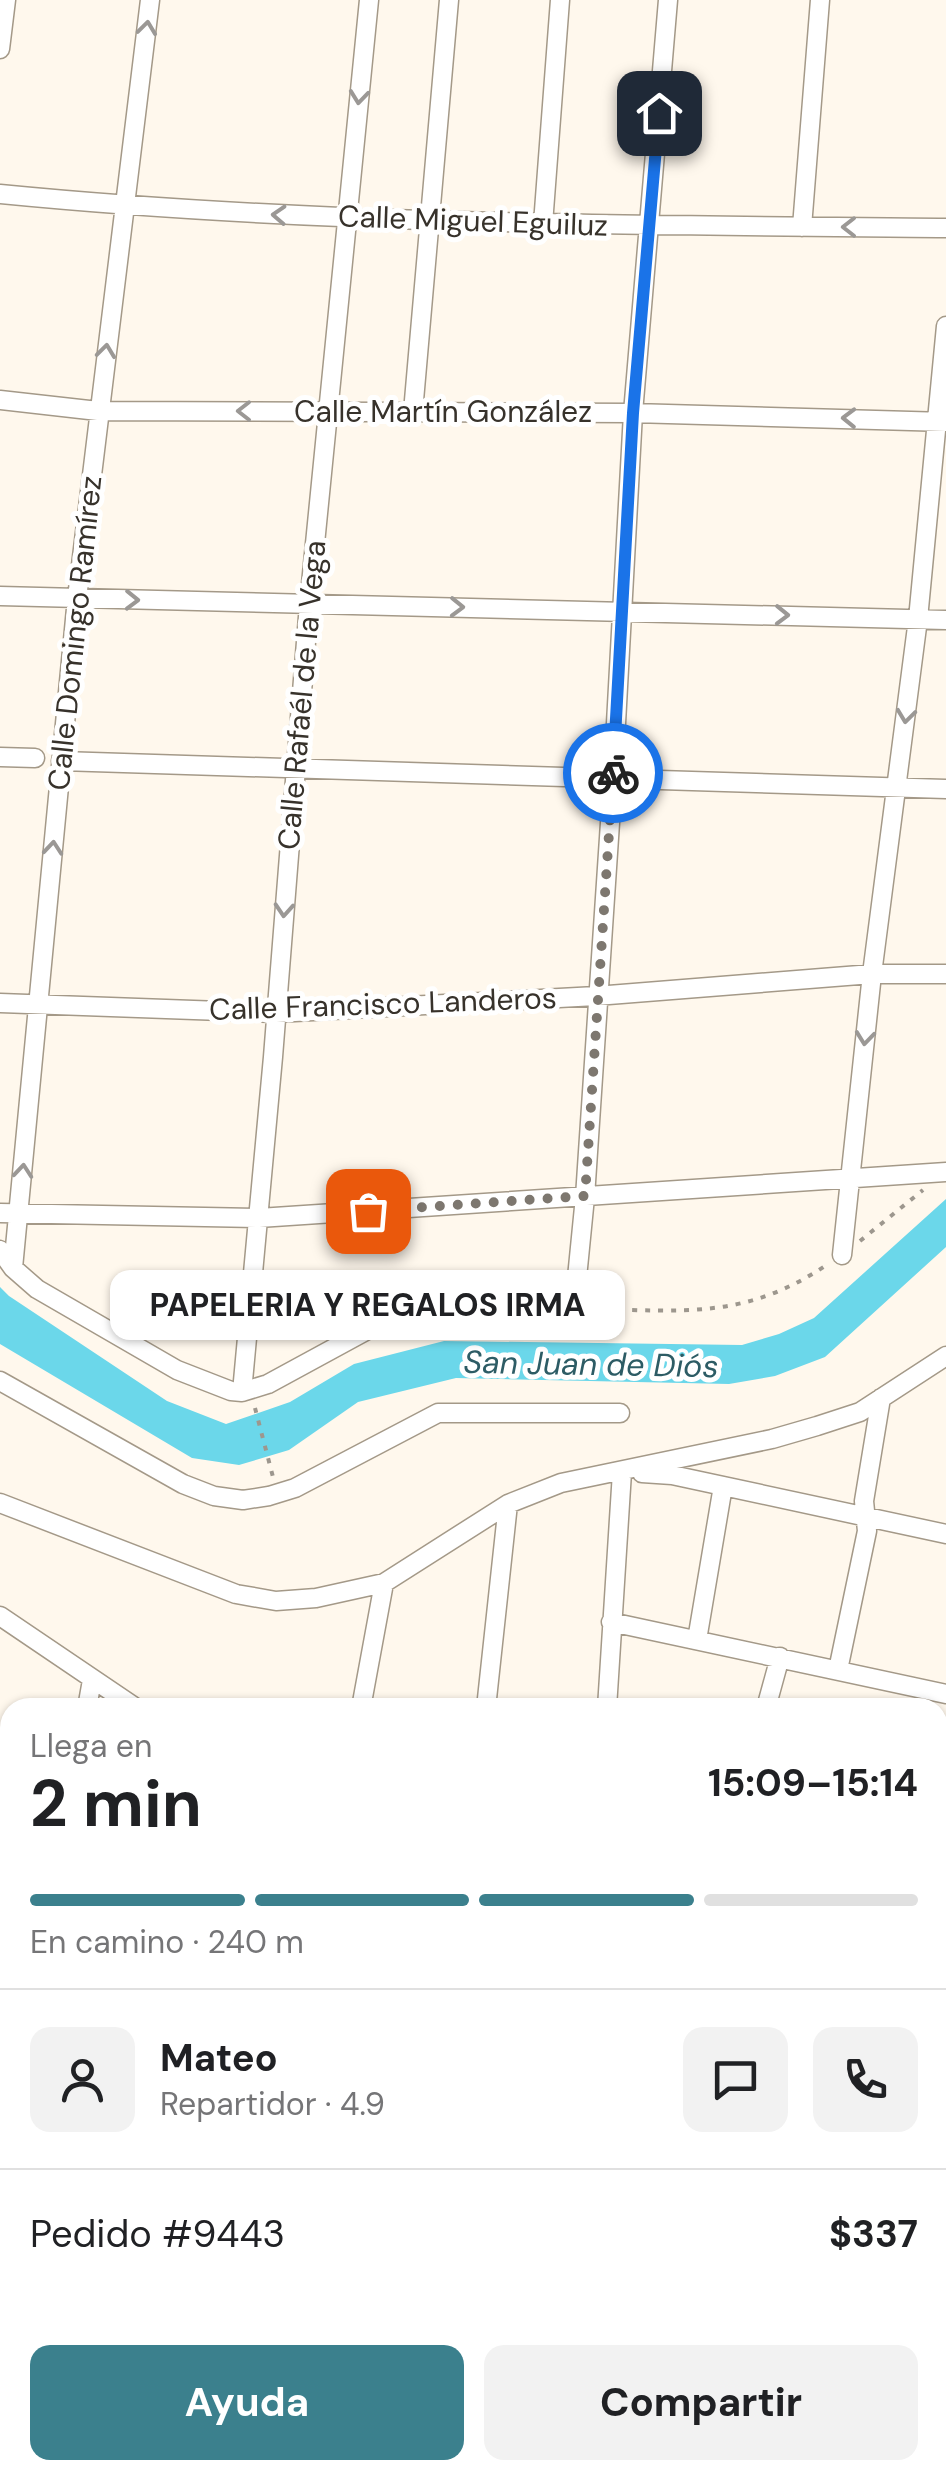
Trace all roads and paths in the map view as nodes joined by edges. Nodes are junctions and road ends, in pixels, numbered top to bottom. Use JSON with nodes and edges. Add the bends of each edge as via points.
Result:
{"nodes":[{"id":1,"x":6,"y":0,"type":"edge"},
{"id":2,"x":150,"y":0,"type":"edge"},
{"id":3,"x":369,"y":0,"type":"edge"},
{"id":4,"x":450,"y":0,"type":"edge"},
{"id":5,"x":560,"y":0,"type":"edge"},
{"id":6,"x":668,"y":0,"type":"edge"},
{"id":7,"x":820,"y":0,"type":"edge"},
{"id":8,"x":0,"y":49,"type":"edge"},
{"id":9,"x":0,"y":194,"type":"edge"},
{"id":10,"x":124,"y":206,"type":"junction"},
{"id":11,"x":346,"y":218,"type":"junction"},
{"id":12,"x":430,"y":222,"type":"junction"},
{"id":13,"x":543,"y":224,"type":"junction"},
{"id":14,"x":650,"y":226,"type":"junction"},
{"id":15,"x":802,"y":227,"type":"junction"},
{"id":16,"x":946,"y":228,"type":"edge"},
{"id":17,"x":946,"y":326,"type":"edge"},
{"id":18,"x":0,"y":400,"type":"edge"},
{"id":19,"x":98,"y":410,"type":"junction"},
{"id":20,"x":327,"y":411,"type":"junction"},
{"id":21,"x":413,"y":412,"type":"junction"},
{"id":22,"x":633,"y":413,"type":"junction"},
{"id":23,"x":941,"y":421,"type":"edge"},
{"id":24,"x":0,"y":596,"type":"edge"},
{"id":25,"x":77,"y":598,"type":"junction"},
{"id":26,"x":309,"y":604,"type":"junction"},
{"id":27,"x":624,"y":611,"type":"junction"},
{"id":28,"x":918,"y":619,"type":"junction"},
{"id":29,"x":946,"y":620,"type":"edge"},
{"id":30,"x":0,"y":757,"type":"edge"},
{"id":31,"x":35,"y":758,"type":"dead end"},
{"id":32,"x":62,"y":760,"type":"junction"},
{"id":33,"x":294,"y":768,"type":"junction"},
{"id":34,"x":613,"y":778,"type":"junction"},
{"id":35,"x":896,"y":788,"type":"junction"},
{"id":36,"x":946,"y":789,"type":"edge"},
{"id":37,"x":872,"y":974,"type":"junction"},
{"id":38,"x":946,"y":974,"type":"edge"},
{"id":39,"x":596,"y":996,"type":"junction"},
{"id":40,"x":0,"y":1003,"type":"edge"},
{"id":41,"x":38,"y":1005,"type":"junction"},
{"id":42,"x":276,"y":1012,"type":"junction"},
{"id":43,"x":946,"y":1172,"type":"edge"},
{"id":44,"x":850,"y":1179,"type":"junction"},
{"id":45,"x":585,"y":1196,"type":"junction"},
{"id":46,"x":10,"y":1214,"type":"edge"},
{"id":47,"x":260,"y":1218,"type":"junction"},
{"id":48,"x":0,"y":1250,"type":"edge"},
{"id":49,"x":842,"y":1255,"type":"junction"},
{"id":50,"x":13,"y":1268,"type":"junction"},
{"id":51,"x":574,"y":1308,"type":"junction"},
{"id":52,"x":946,"y":1356,"type":"edge"},
{"id":53,"x":0,"y":1382,"type":"edge"},
{"id":54,"x":248,"y":1397,"type":"junction"},
{"id":55,"x":880,"y":1398,"type":"junction"},
{"id":56,"x":620,"y":1413,"type":"dead end"},
{"id":57,"x":622,"y":1472,"type":"junction"},
{"id":58,"x":275,"y":1484,"type":"dead end"},
{"id":59,"x":723,"y":1486,"type":"junction"},
{"id":60,"x":0,"y":1503,"type":"edge"},
{"id":61,"x":508,"y":1504,"type":"junction"},
{"id":62,"x":865,"y":1515,"type":"junction"},
{"id":63,"x":946,"y":1534,"type":"edge"},
{"id":64,"x":384,"y":1583,"type":"junction"},
{"id":65,"x":0,"y":1616,"type":"edge"},
{"id":66,"x":612,"y":1622,"type":"junction"},
{"id":67,"x":697,"y":1640,"type":"junction"},
{"id":68,"x":780,"y":1657,"type":"junction"},
{"id":69,"x":838,"y":1670,"type":"junction"},
{"id":70,"x":92,"y":1680,"type":"junction"},
{"id":71,"x":946,"y":1694,"type":"edge"},
{"id":72,"x":89,"y":1698,"type":"edge"},
{"id":73,"x":120,"y":1698,"type":"edge"},
{"id":74,"x":363,"y":1698,"type":"edge"},
{"id":75,"x":487,"y":1698,"type":"edge"},
{"id":76,"x":607,"y":1698,"type":"edge"},
{"id":77,"x":769,"y":1698,"type":"edge"}],
"edges":[{"from":1,"to":8,"type":"street"},
{"from":10,"to":2,"type":"street","name":"Calle Domingo Ramírez","one_way":true},
{"from":3,"to":11,"type":"street","name":"Calle Rafaél de la Vega","one_way":true},
{"from":4,"to":12,"type":"street"},
{"from":5,"to":13,"type":"street"},
{"from":6,"to":14,"type":"street"},
{"from":7,"to":15,"type":"street"},
{"from":9,"to":10,"type":"street","name":"Calle Miguel Eguiluz"},
{"from":11,"to":10,"type":"street","name":"Calle Miguel Eguiluz","one_way":true},
{"from":19,"to":10,"type":"street","name":"Calle Domingo Ramírez","one_way":true},
{"from":11,"to":12,"type":"street","name":"Calle Miguel Eguiluz"},
{"from":11,"to":20,"type":"street","name":"Calle Rafaél de la Vega"},
{"from":12,"to":13,"type":"street","name":"Calle Miguel Eguiluz"},
{"from":12,"to":21,"type":"street"},
{"from":13,"to":14,"type":"street","name":"Calle Miguel Eguiluz"},
{"from":14,"to":15,"type":"street","name":"Calle Miguel Eguiluz"},
{"from":14,"to":22,"type":"street"},
{"from":16,"to":15,"type":"street","name":"Calle Miguel Eguiluz","one_way":true},
{"from":17,"to":23,"type":"street"},
{"from":18,"to":19,"type":"street","name":"Calle Martín González"},
{"from":20,"to":19,"type":"street","name":"Calle Martín González","one_way":true},
{"from":19,"to":25,"type":"street","name":"Calle Domingo Ramírez"},
{"from":20,"to":21,"type":"street","name":"Calle Martín González"},
{"from":20,"to":26,"type":"street","name":"Calle Rafaél de la Vega"},
{"from":21,"to":22,"type":"street","name":"Calle Martín González"},
{"from":23,"to":22,"type":"street","name":"Calle Martín González","one_way":true},
{"from":22,"to":27,"type":"street"},
{"from":23,"to":28,"type":"street"},
{"from":24,"to":25,"type":"street"},
{"from":25,"to":26,"type":"street","one_way":true},
{"from":25,"to":32,"type":"street","name":"Calle Domingo Ramírez"},
{"from":26,"to":27,"type":"street","one_way":true},
{"from":26,"to":33,"type":"street","name":"Calle Rafaél de la Vega"},
{"from":27,"to":28,"type":"street","one_way":true},
{"from":27,"to":34,"type":"street"},
{"from":28,"to":29,"type":"street"},
{"from":28,"to":35,"type":"street","one_way":true},
{"from":30,"to":31,"type":"street"},
{"from":32,"to":33,"type":"street"},
{"from":41,"to":32,"type":"street","name":"Calle Domingo Ramírez","one_way":true},
{"from":33,"to":34,"type":"street"},
{"from":33,"to":42,"type":"street","name":"Calle Rafaél de la Vega","one_way":true},
{"from":34,"to":35,"type":"street"},
{"from":34,"to":39,"type":"street"},
{"from":35,"to":36,"type":"street"},
{"from":35,"to":37,"type":"street"},
{"from":37,"to":38,"type":"street","name":"Calle Francisco Landeros"},
{"from":37,"to":39,"type":"street","name":"Calle Francisco Landeros"},
{"from":37,"to":44,"type":"street","one_way":true},
{"from":39,"to":42,"type":"street","name":"Calle Francisco Landeros"},
{"from":39,"to":45,"type":"street"},
{"from":40,"to":41,"type":"street","name":"Calle Francisco Landeros"},
{"from":41,"to":42,"type":"street","name":"Calle Francisco Landeros"},
{"from":46,"to":41,"type":"street","name":"Calle Domingo Ramírez","one_way":true},
{"from":42,"to":47,"type":"street","name":"Calle Rafaél de la Vega"},
{"from":43,"to":44,"type":"street"},
{"from":43,"to":49,"type":"path"},
{"from":44,"to":45,"type":"street"},
{"from":44,"to":49,"type":"street"},
{"from":45,"to":47,"type":"street"},
{"from":45,"to":51,"type":"street"},
{"from":46,"to":47,"type":"street"},
{"from":46,"to":50,"type":"street","name":"Calle Domingo Ramírez"},
{"from":47,"to":54,"type":"street","name":"Calle Rafaél de la Vega"},
{"from":48,"to":50,"type":"street"},
{"from":49,"to":51,"type":"path","via":[[802,1282],[723,1309]]},
{"from":50,"to":54,"type":"street","via":[[37,1289],[177,1370]]},
{"from":51,"to":54,"type":"street","via":[[406,1309]]},
{"from":52,"to":55,"type":"street"},
{"from":53,"to":56,"type":"street","via":[[183,1484],[243,1500],[295,1488],[438,1414]]},
{"from":54,"to":58,"type":"path"},
{"from":55,"to":57,"type":"street","via":[[818,1426]]},
{"from":55,"to":62,"type":"street"},
{"from":57,"to":59,"type":"street"},
{"from":57,"to":61,"type":"street","via":[[562,1483]]},
{"from":57,"to":66,"type":"street"},
{"from":59,"to":62,"type":"street"},
{"from":59,"to":67,"type":"street"},
{"from":60,"to":64,"type":"street","via":[[236,1594],[276,1601]]},
{"from":61,"to":64,"type":"street"},
{"from":61,"to":75,"type":"street"},
{"from":62,"to":63,"type":"street"},
{"from":62,"to":69,"type":"street"},
{"from":64,"to":74,"type":"street"},
{"from":65,"to":70,"type":"street"},
{"from":66,"to":67,"type":"street"},
{"from":66,"to":76,"type":"street"},
{"from":67,"to":68,"type":"street"},
{"from":68,"to":69,"type":"street"},
{"from":68,"to":77,"type":"street"},
{"from":69,"to":71,"type":"street"},
{"from":70,"to":72,"type":"street"},
{"from":70,"to":73,"type":"street"}]}
